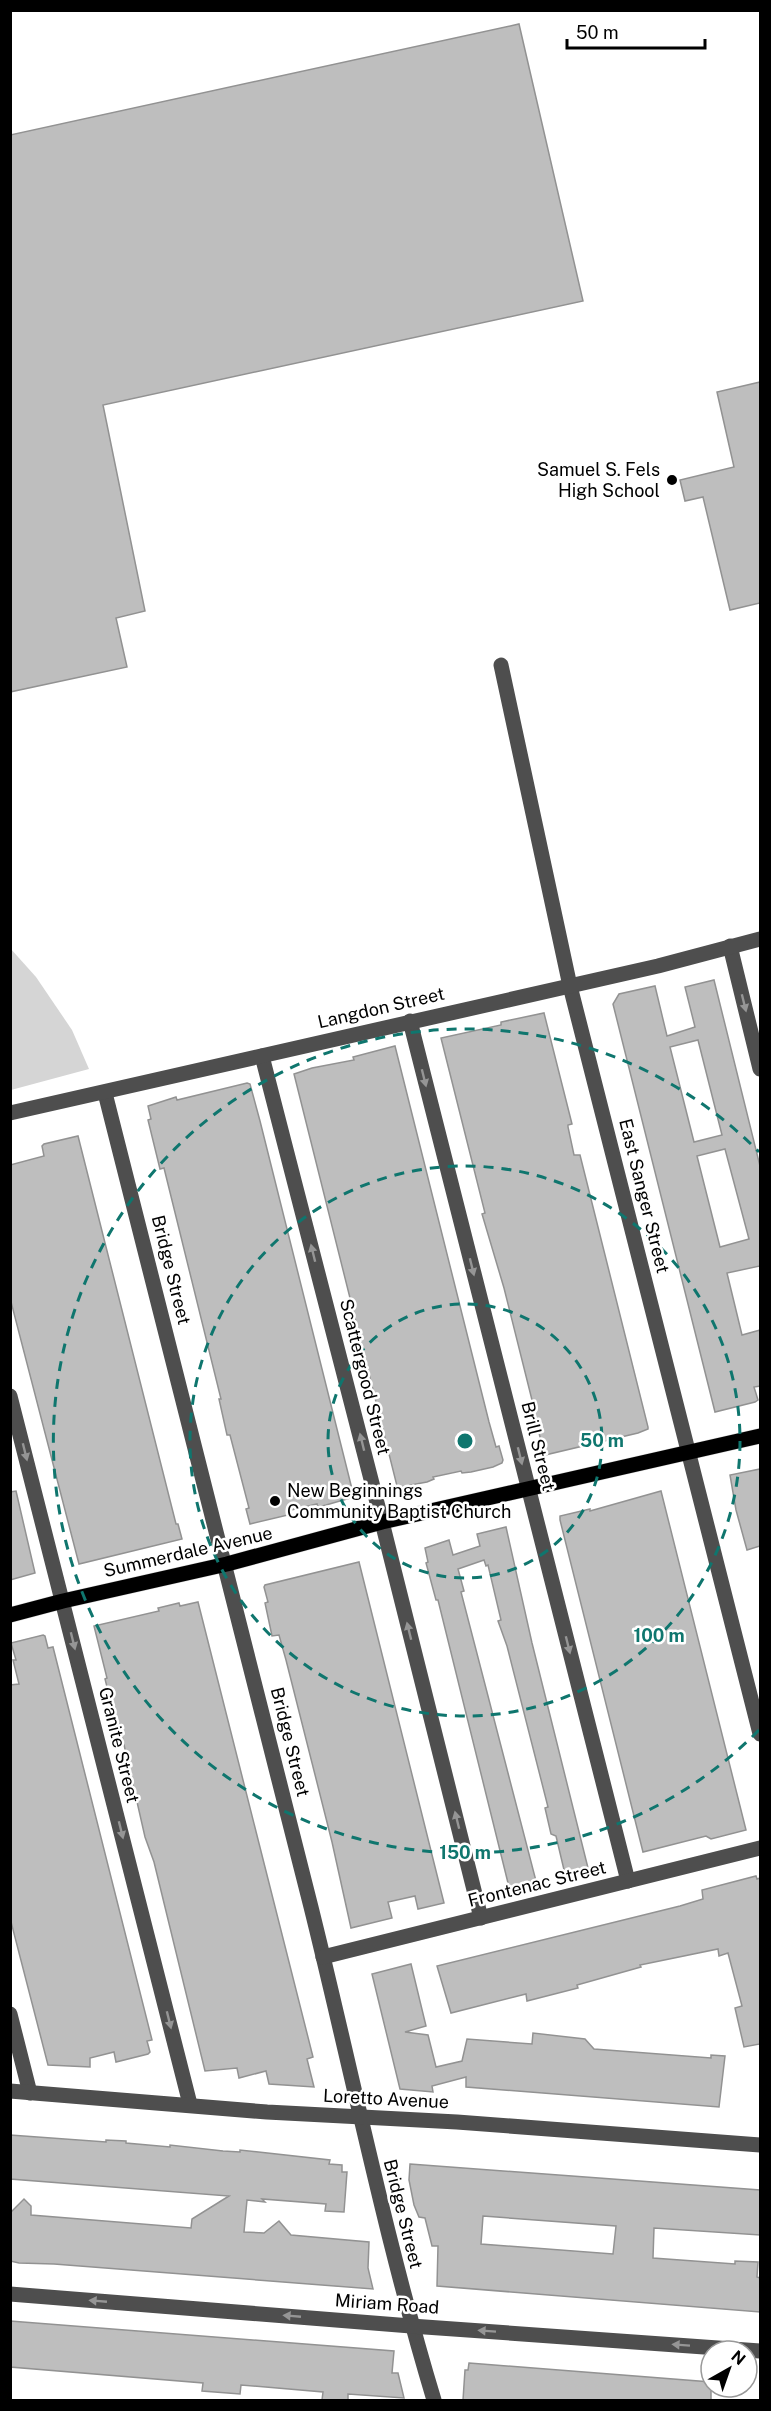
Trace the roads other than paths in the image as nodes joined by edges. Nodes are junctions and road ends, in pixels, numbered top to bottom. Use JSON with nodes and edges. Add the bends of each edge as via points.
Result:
{"nodes":[{"id":1,"x":501,"y":665,"type":"dead end"},
{"id":2,"x":760,"y":939,"type":"edge"},
{"id":3,"x":730,"y":946,"type":"junction"},
{"id":4,"x":570,"y":986,"type":"junction"},
{"id":5,"x":410,"y":1021,"type":"junction"},
{"id":6,"x":262,"y":1056,"type":"junction"},
{"id":7,"x":760,"y":1069,"type":"edge"},
{"id":8,"x":105,"y":1093,"type":"junction"},
{"id":9,"x":10,"y":1113,"type":"edge"},
{"id":10,"x":10,"y":1396,"type":"edge"},
{"id":11,"x":760,"y":1436,"type":"edge"},
{"id":12,"x":689,"y":1454,"type":"junction"},
{"id":13,"x":528,"y":1488,"type":"junction"},
{"id":14,"x":382,"y":1522,"type":"junction"},
{"id":15,"x":227,"y":1564,"type":"junction"},
{"id":16,"x":63,"y":1601,"type":"junction"},
{"id":17,"x":10,"y":1615,"type":"edge"},
{"id":18,"x":760,"y":1734,"type":"edge"},
{"id":19,"x":760,"y":1848,"type":"edge"},
{"id":20,"x":628,"y":1881,"type":"junction"},
{"id":21,"x":481,"y":1918,"type":"junction"},
{"id":22,"x":323,"y":1958,"type":"junction"},
{"id":23,"x":10,"y":2014,"type":"edge"},
{"id":24,"x":10,"y":2091,"type":"edge"},
{"id":25,"x":30,"y":2093,"type":"junction"},
{"id":26,"x":190,"y":2104,"type":"junction"},
{"id":27,"x":360,"y":2118,"type":"junction"},
{"id":28,"x":760,"y":2145,"type":"edge"},
{"id":29,"x":10,"y":2294,"type":"edge"},
{"id":30,"x":411,"y":2326,"type":"junction"},
{"id":31,"x":760,"y":2350,"type":"edge"},
{"id":32,"x":434,"y":2400,"type":"edge"}],
"edges":[{"from":1,"to":4,"type":"street","name":"East Sanger Street"},
{"from":2,"to":3,"type":"street","name":"Langdon Street"},
{"from":3,"to":4,"type":"street","name":"Langdon Street"},
{"from":3,"to":7,"type":"street","one_way":true},
{"from":4,"to":5,"type":"street","name":"Langdon Street"},
{"from":4,"to":12,"type":"street","name":"East Sanger Street"},
{"from":5,"to":6,"type":"street","name":"Langdon Street"},
{"from":5,"to":13,"type":"street","name":"Brill Street","one_way":true},
{"from":6,"to":8,"type":"street","name":"Langdon Street"},
{"from":14,"to":6,"type":"street","name":"Scattergood Street","one_way":true},
{"from":8,"to":9,"type":"street","name":"Langdon Street"},
{"from":8,"to":15,"type":"street","name":"Bridge Street"},
{"from":10,"to":16,"type":"street","name":"Granite Street","one_way":true},
{"from":11,"to":12,"type":"main road","name":"Summerdale Avenue"},
{"from":12,"to":13,"type":"main road","name":"Summerdale Avenue"},
{"from":12,"to":18,"type":"street","name":"East Sanger Street"},
{"from":13,"to":14,"type":"main road","name":"Summerdale Avenue"},
{"from":13,"to":20,"type":"street","name":"Brill Street","one_way":true},
{"from":14,"to":15,"type":"main road","name":"Summerdale Avenue"},
{"from":21,"to":14,"type":"street","name":"Scattergood Street","one_way":true},
{"from":15,"to":16,"type":"main road","name":"Summerdale Avenue"},
{"from":15,"to":22,"type":"street","name":"Bridge Street"},
{"from":16,"to":17,"type":"main road","name":"Summerdale Avenue"},
{"from":16,"to":26,"type":"street","name":"Granite Street","one_way":true},
{"from":19,"to":20,"type":"street","name":"Frontenac Street"},
{"from":20,"to":21,"type":"street","name":"Frontenac Street"},
{"from":21,"to":22,"type":"street","name":"Frontenac Street"},
{"from":22,"to":27,"type":"street","name":"Bridge Street"},
{"from":23,"to":25,"type":"street"},
{"from":24,"to":25,"type":"street","name":"Loretto Avenue"},
{"from":25,"to":26,"type":"street","name":"Loretto Avenue"},
{"from":26,"to":27,"type":"street","name":"Loretto Avenue"},
{"from":27,"to":28,"type":"street","name":"Loretto Avenue"},
{"from":27,"to":30,"type":"street","name":"Bridge Street"},
{"from":30,"to":29,"type":"street","name":"Miriam Road","one_way":true},
{"from":31,"to":30,"type":"street","name":"Miriam Road","one_way":true},
{"from":30,"to":32,"type":"street","name":"Bridge Street"}]}
